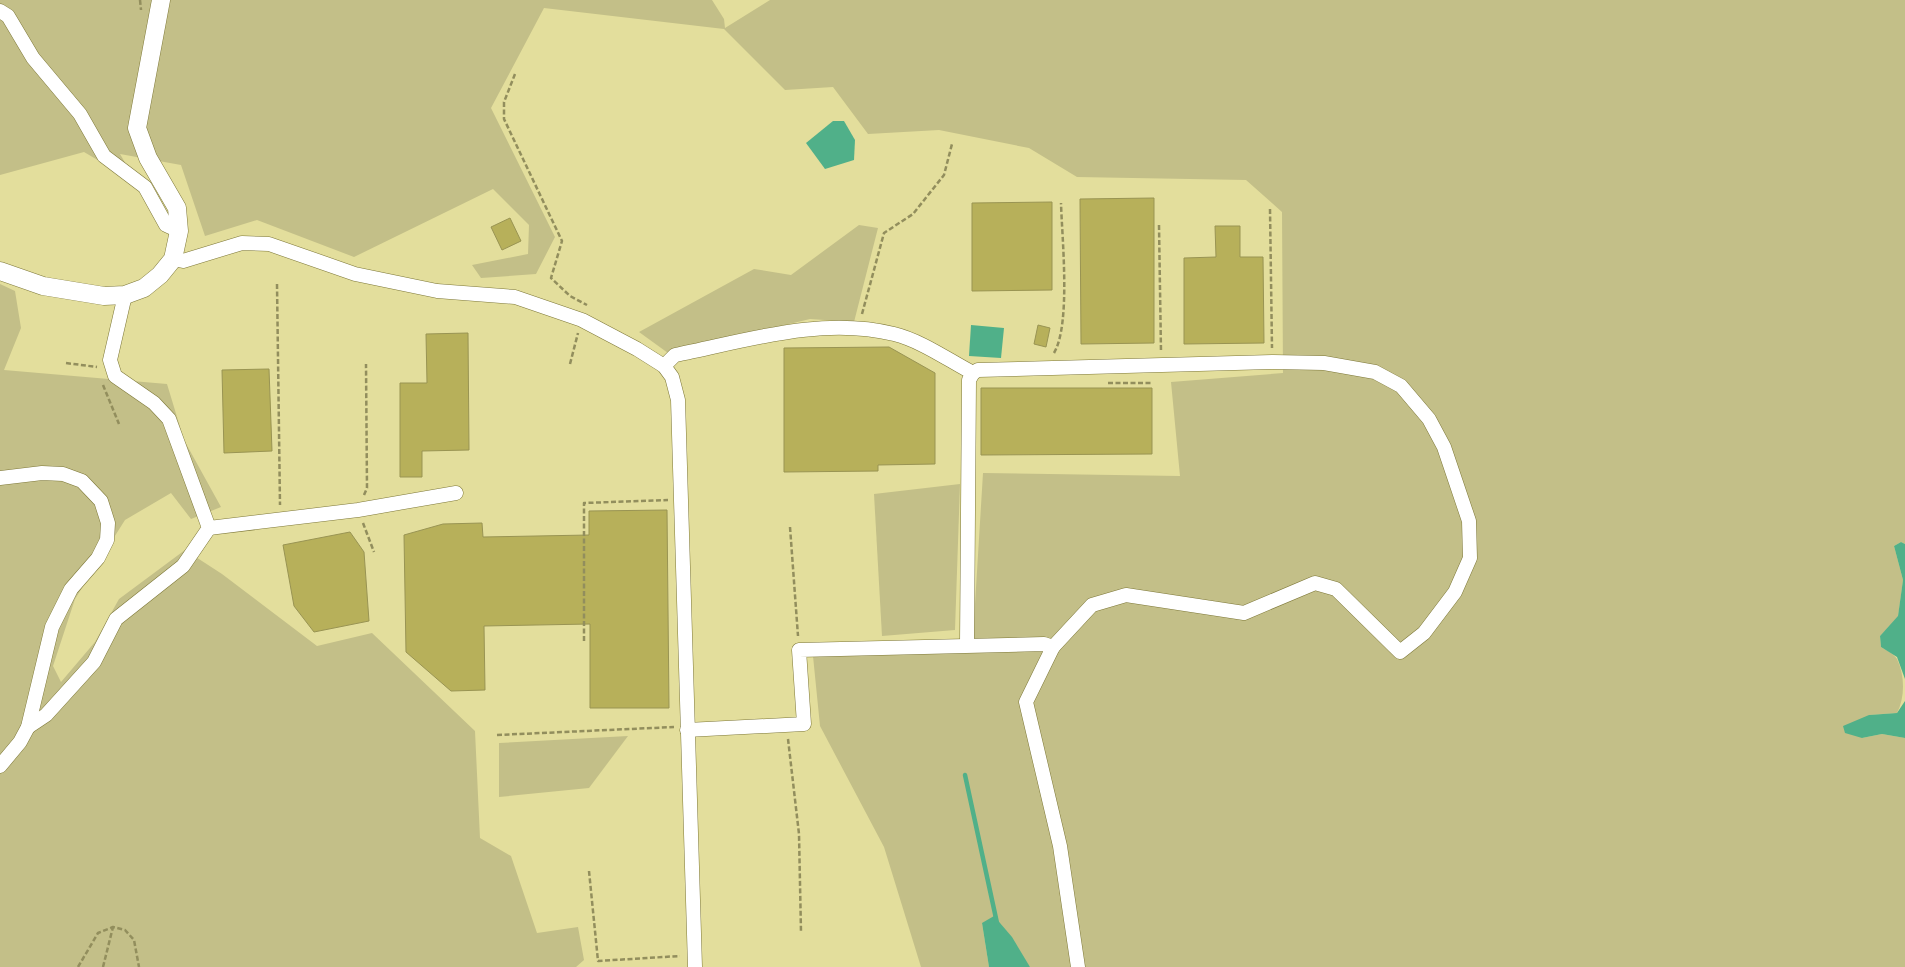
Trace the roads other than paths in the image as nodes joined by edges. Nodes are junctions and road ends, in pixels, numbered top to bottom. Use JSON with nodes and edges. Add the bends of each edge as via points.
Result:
{"nodes":[{"id":1,"x":160,"y":0,"type":"edge"},
{"id":2,"x":0,"y":11,"type":"edge"},
{"id":3,"x":179,"y":231,"type":"junction"},
{"id":4,"x":173,"y":259,"type":"junction"},
{"id":5,"x":0,"y":271,"type":"edge"},
{"id":6,"x":125,"y":296,"type":"junction"},
{"id":7,"x":664,"y":366,"type":"junction"},
{"id":8,"x":972,"y":374,"type":"junction"},
{"id":9,"x":0,"y":478,"type":"edge"},
{"id":10,"x":456,"y":493,"type":"dead end"},
{"id":11,"x":209,"y":528,"type":"junction"},
{"id":12,"x":967,"y":644,"type":"junction"},
{"id":13,"x":1054,"y":647,"type":"junction"},
{"id":14,"x":28,"y":727,"type":"junction"},
{"id":15,"x":687,"y":730,"type":"junction"},
{"id":16,"x":0,"y":766,"type":"edge"},
{"id":17,"x":695,"y":961,"type":"edge"},
{"id":18,"x":1078,"y":967,"type":"edge"}],
"edges":[{"from":1,"to":3,"type":"street","via":[[137,128],[148,158],[177,208]]},
{"from":2,"to":3,"type":"street","via":[[8,16],[33,58],[80,114],[104,156],[146,187],[166,225]]},
{"from":3,"to":4,"type":"street"},
{"from":4,"to":6,"type":"street","via":[[144,288]]},
{"from":4,"to":7,"type":"street","via":[[183,261],[242,243],[269,244],[355,274],[437,291],[515,297],[582,320],[638,348]]},
{"from":5,"to":6,"type":"street","via":[[43,286],[104,296]]},
{"from":6,"to":11,"type":"street","via":[[105,372],[154,403],[170,419]]},
{"from":7,"to":8,"type":"street","via":[[674,355],[804,329],[862,328],[911,340]]},
{"from":7,"to":15,"type":"street","via":[[672,377],[678,400]]},
{"from":8,"to":12,"type":"street","via":[[969,380]]},
{"from":8,"to":13,"type":"street","via":[[978,370],[1273,362],[1324,364],[1375,372],[1401,386],[1428,419],[1444,447],[1469,521],[1470,558],[1455,592],[1424,633],[1400,652],[1336,589],[1315,583],[1244,612],[1126,595],[1092,605]]},
{"from":9,"to":14,"type":"street","via":[[56,473],[82,481],[101,500],[108,522],[108,540],[98,558],[71,589],[52,627]]},
{"from":10,"to":11,"type":"street","via":[[358,510]]},
{"from":11,"to":14,"type":"street","via":[[183,566],[116,619],[94,662],[46,715]]},
{"from":12,"to":13,"type":"street","via":[[1044,644]]},
{"from":12,"to":15,"type":"street","via":[[799,650],[804,724]]},
{"from":13,"to":18,"type":"street","via":[[1026,702],[1060,846]]},
{"from":14,"to":16,"type":"street"},
{"from":15,"to":17,"type":"street"}]}
